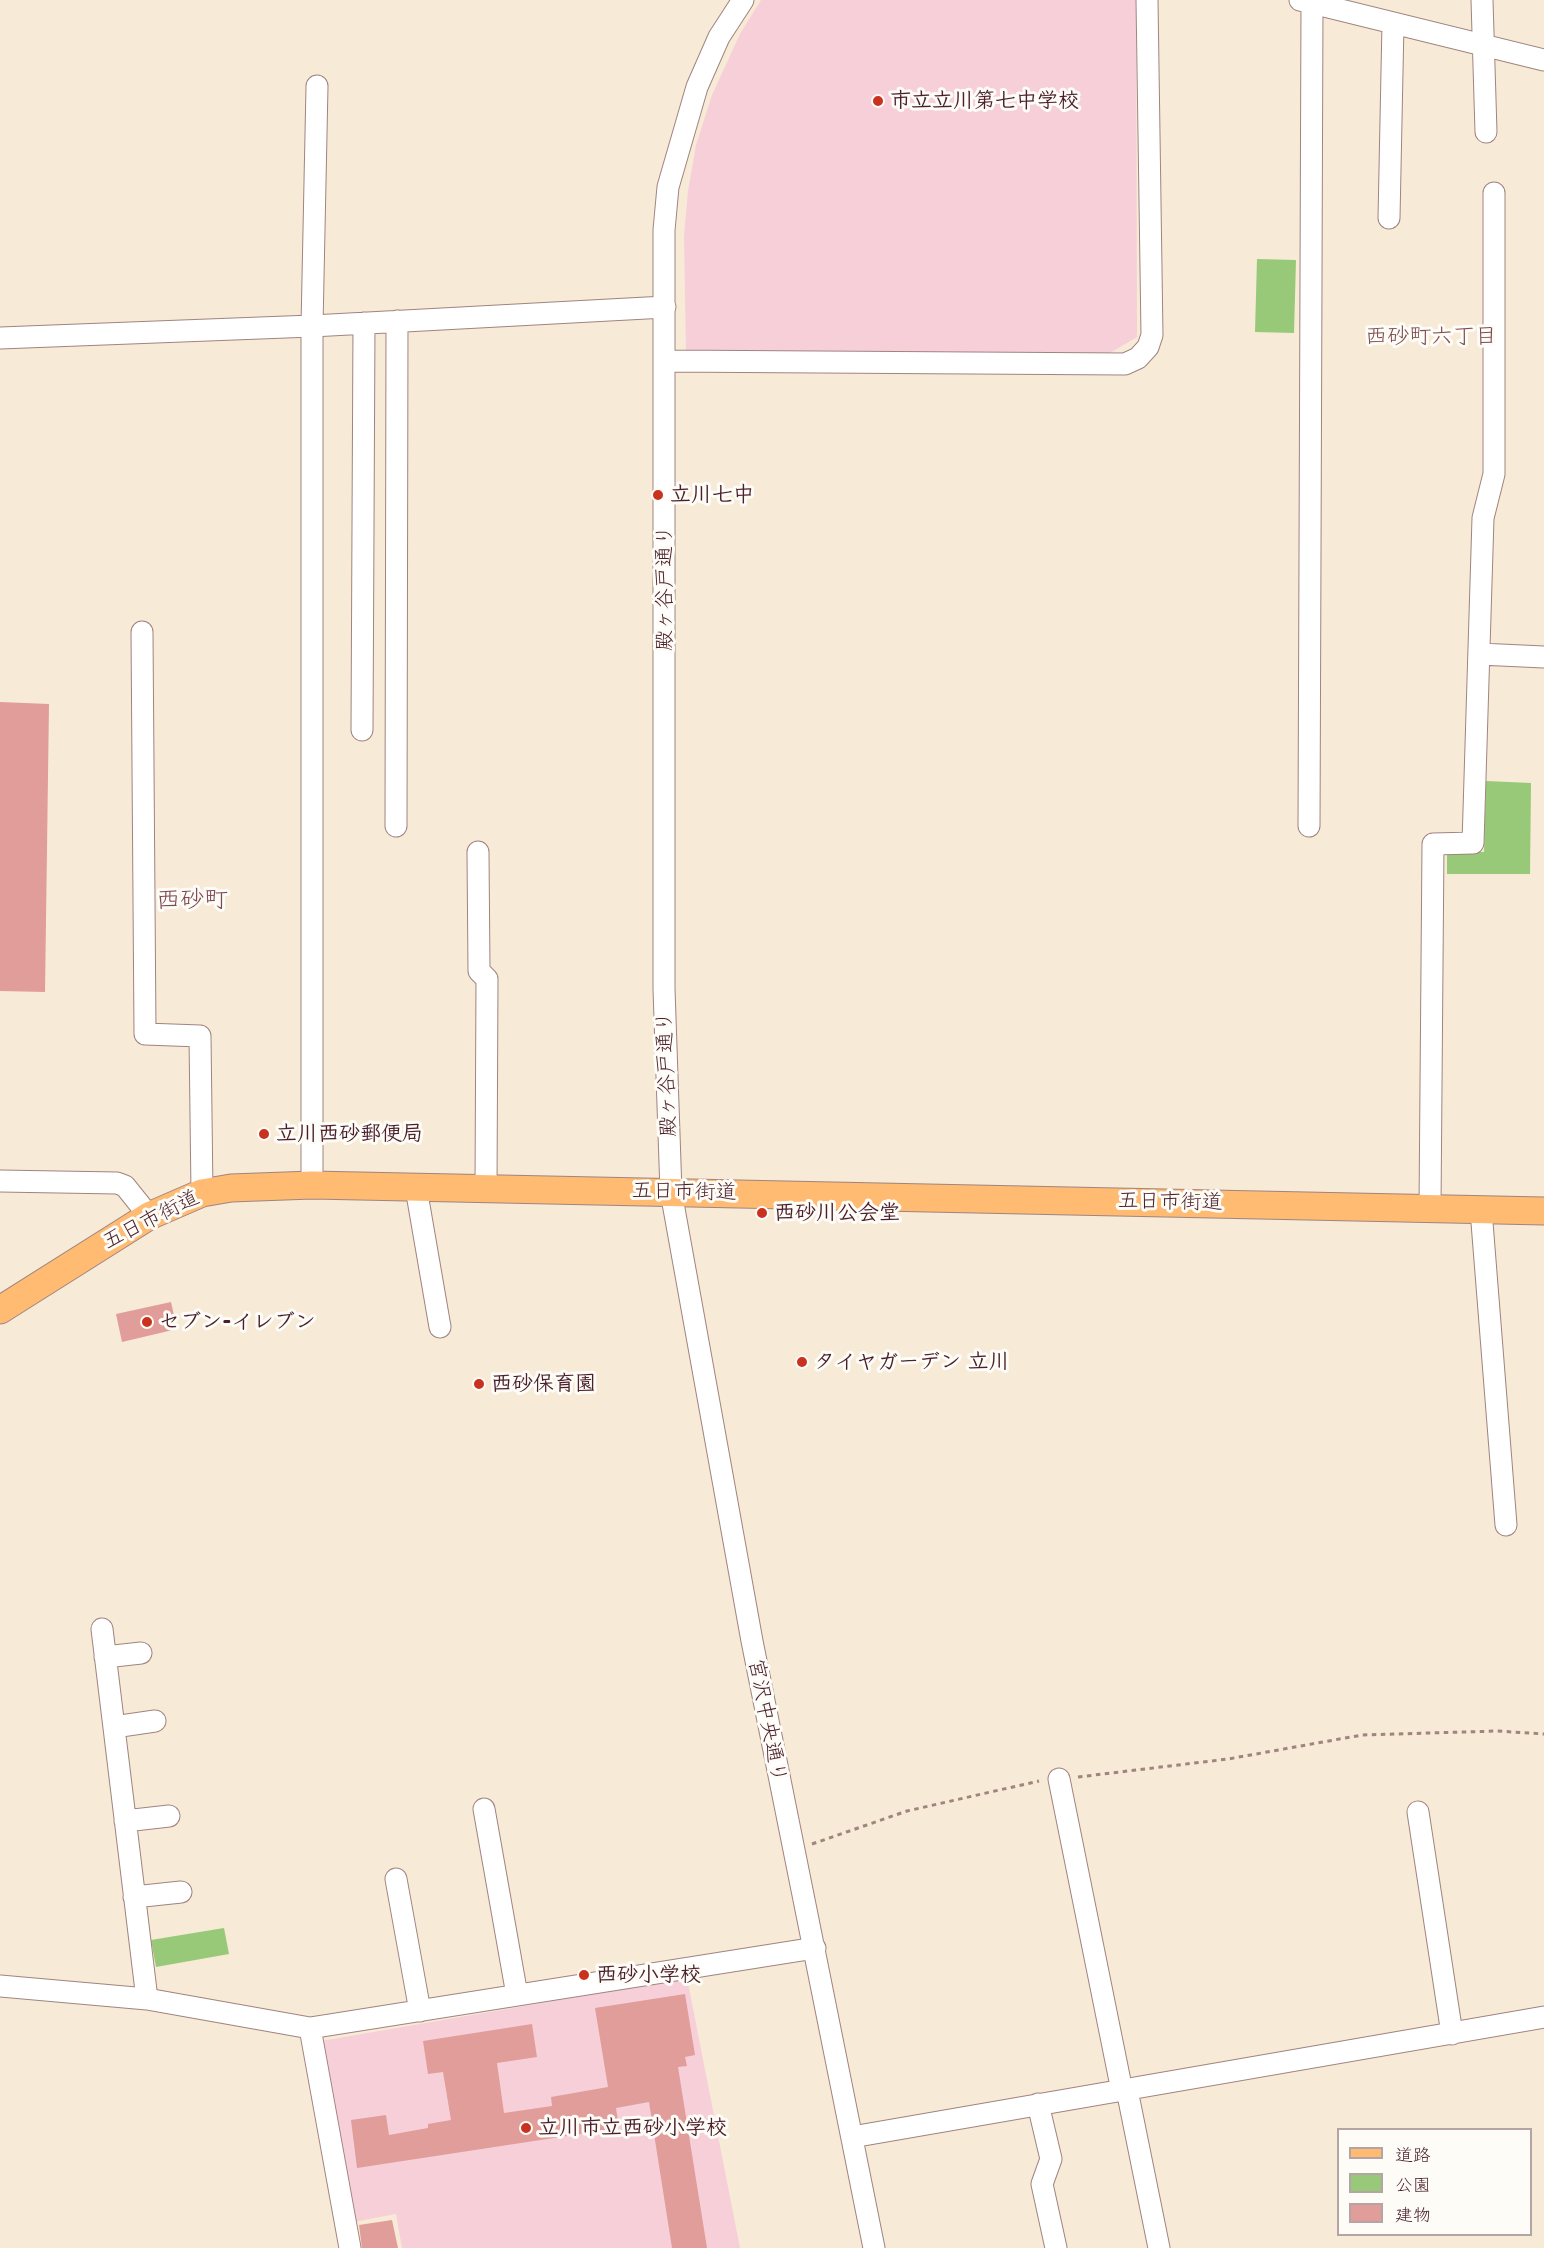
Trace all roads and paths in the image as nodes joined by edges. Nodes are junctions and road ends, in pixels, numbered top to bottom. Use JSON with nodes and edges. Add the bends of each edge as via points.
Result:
{"nodes":[{"id":1,"x":743,"y":0,"type":"edge"},
{"id":2,"x":1148,"y":0,"type":"edge"},
{"id":3,"x":1482,"y":0,"type":"edge"},
{"id":4,"x":1306,"y":1,"type":"edge"},
{"id":5,"x":1358,"y":7,"type":"edge"},
{"id":6,"x":1393,"y":23,"type":"junction"},
{"id":7,"x":1482,"y":47,"type":"junction"},
{"id":8,"x":1544,"y":60,"type":"edge"},
{"id":9,"x":316,"y":86,"type":"dead end"},
{"id":10,"x":1486,"y":132,"type":"dead end"},
{"id":11,"x":1494,"y":193,"type":"dead end"},
{"id":12,"x":1389,"y":218,"type":"dead end"},
{"id":13,"x":665,"y":307,"type":"junction"},
{"id":14,"x":397,"y":321,"type":"junction"},
{"id":15,"x":364,"y":323,"type":"junction"},
{"id":16,"x":312,"y":326,"type":"junction"},
{"id":17,"x":0,"y":338,"type":"edge"},
{"id":18,"x":666,"y":361,"type":"junction"},
{"id":19,"x":142,"y":632,"type":"dead end"},
{"id":20,"x":1479,"y":654,"type":"junction"},
{"id":21,"x":1544,"y":657,"type":"edge"},
{"id":22,"x":363,"y":659,"type":"junction"},
{"id":23,"x":396,"y":660,"type":"junction"},
{"id":24,"x":362,"y":730,"type":"dead end"},
{"id":25,"x":396,"y":826,"type":"dead end"},
{"id":26,"x":1310,"y":826,"type":"dead end"},
{"id":27,"x":478,"y":852,"type":"dead end"},
{"id":28,"x":0,"y":1180,"type":"edge"},
{"id":29,"x":312,"y":1185,"type":"junction"},
{"id":30,"x":416,"y":1188,"type":"junction"},
{"id":31,"x":486,"y":1189,"type":"junction"},
{"id":32,"x":671,"y":1192,"type":"junction"},
{"id":33,"x":202,"y":1193,"type":"junction"},
{"id":34,"x":1430,"y":1208,"type":"junction"},
{"id":35,"x":1482,"y":1210,"type":"junction"},
{"id":36,"x":1544,"y":1211,"type":"edge"},
{"id":37,"x":149,"y":1216,"type":"junction"},
{"id":38,"x":0,"y":1310,"type":"edge"},
{"id":39,"x":440,"y":1327,"type":"dead end"},
{"id":40,"x":1506,"y":1525,"type":"dead end"},
{"id":41,"x":102,"y":1629,"type":"dead end"},
{"id":42,"x":141,"y":1653,"type":"dead end"},
{"id":43,"x":105,"y":1657,"type":"junction"},
{"id":44,"x":155,"y":1721,"type":"dead end"},
{"id":45,"x":114,"y":1727,"type":"junction"},
{"id":46,"x":1544,"y":1734,"type":"edge"},
{"id":47,"x":1059,"y":1779,"type":"junction"},
{"id":48,"x":484,"y":1809,"type":"dead end"},
{"id":49,"x":1418,"y":1812,"type":"dead end"},
{"id":50,"x":169,"y":1816,"type":"dead end"},
{"id":51,"x":125,"y":1821,"type":"junction"},
{"id":52,"x":793,"y":1850,"type":"junction"},
{"id":53,"x":396,"y":1879,"type":"dead end"},
{"id":54,"x":181,"y":1892,"type":"dead end"},
{"id":55,"x":134,"y":1897,"type":"junction"},
{"id":56,"x":815,"y":1948,"type":"junction"},
{"id":57,"x":0,"y":1986,"type":"edge"},
{"id":58,"x":517,"y":1995,"type":"junction"},
{"id":59,"x":147,"y":1999,"type":"junction"},
{"id":60,"x":420,"y":2011,"type":"junction"},
{"id":61,"x":1544,"y":2018,"type":"edge"},
{"id":62,"x":310,"y":2028,"type":"junction"},
{"id":63,"x":1452,"y":2034,"type":"junction"},
{"id":64,"x":1124,"y":2090,"type":"junction"},
{"id":65,"x":1038,"y":2104,"type":"junction"},
{"id":66,"x":852,"y":2138,"type":"junction"},
{"id":67,"x":350,"y":2248,"type":"edge"},
{"id":68,"x":874,"y":2248,"type":"edge"},
{"id":69,"x":1056,"y":2248,"type":"edge"},
{"id":70,"x":1159,"y":2248,"type":"edge"}],
"edges":[{"from":1,"to":13,"type":"street","name":"殿ヶ谷戸通り","via":[[719,37],[679,142],[668,187],[664,230]]},
{"from":2,"to":18,"type":"street","via":[[1152,335],[1138,358],[1125,364]]},
{"from":3,"to":7,"type":"street"},
{"from":4,"to":5,"type":"street"},
{"from":4,"to":26,"type":"street"},
{"from":5,"to":6,"type":"street"},
{"from":6,"to":7,"type":"street"},
{"from":6,"to":12,"type":"street"},
{"from":7,"to":8,"type":"street"},
{"from":7,"to":10,"type":"street"},
{"from":9,"to":16,"type":"street"},
{"from":11,"to":20,"type":"street","via":[[1494,474],[1483,518]]},
{"from":13,"to":14,"type":"street"},
{"from":13,"to":18,"type":"street","name":"殿ヶ谷戸通り"},
{"from":14,"to":15,"type":"street"},
{"from":14,"to":23,"type":"street"},
{"from":15,"to":16,"type":"street"},
{"from":15,"to":22,"type":"street"},
{"from":16,"to":17,"type":"street"},
{"from":16,"to":29,"type":"street"},
{"from":18,"to":32,"type":"street","name":"殿ヶ谷戸通り","via":[[664,989]]},
{"from":19,"to":33,"type":"street","via":[[145,1034],[200,1036]]},
{"from":20,"to":21,"type":"street"},
{"from":20,"to":34,"type":"street","via":[[1473,843],[1433,844]]},
{"from":22,"to":23,"type":"street"},
{"from":22,"to":24,"type":"street"},
{"from":23,"to":25,"type":"street"},
{"from":27,"to":31,"type":"street","via":[[479,971],[487,979]]},
{"from":28,"to":37,"type":"street","via":[[117,1183],[125,1186]]},
{"from":29,"to":30,"type":"main road","name":"五日市街道"},
{"from":29,"to":33,"type":"main road","name":"五日市街道"},
{"from":30,"to":31,"type":"main road","name":"五日市街道"},
{"from":30,"to":39,"type":"street"},
{"from":31,"to":32,"type":"main road","name":"五日市街道"},
{"from":32,"to":34,"type":"main road","name":"五日市街道"},
{"from":32,"to":52,"type":"street","name":"宮沢中央通り"},
{"from":33,"to":37,"type":"main road","name":"五日市街道"},
{"from":34,"to":35,"type":"main road","name":"五日市街道"},
{"from":35,"to":36,"type":"main road","name":"五日市街道"},
{"from":35,"to":40,"type":"street"},
{"from":37,"to":38,"type":"main road","name":"五日市街道"},
{"from":41,"to":43,"type":"street"},
{"from":42,"to":43,"type":"street"},
{"from":43,"to":45,"type":"street"},
{"from":44,"to":45,"type":"street"},
{"from":45,"to":51,"type":"street"},
{"from":46,"to":47,"type":"path","via":[[1497,1731],[1362,1735],[1228,1759]]},
{"from":47,"to":52,"type":"path","via":[[1022,1783],[907,1811]]},
{"from":47,"to":64,"type":"street"},
{"from":48,"to":58,"type":"street"},
{"from":49,"to":63,"type":"street","via":[[1425,1903]]},
{"from":50,"to":51,"type":"street"},
{"from":51,"to":55,"type":"street"},
{"from":52,"to":56,"type":"street","name":"宮沢中央通り"},
{"from":53,"to":60,"type":"street","via":[[410,1911]]},
{"from":54,"to":55,"type":"street"},
{"from":55,"to":59,"type":"street"},
{"from":56,"to":58,"type":"street"},
{"from":56,"to":66,"type":"street","name":"宮沢中央通り"},
{"from":57,"to":59,"type":"street"},
{"from":58,"to":60,"type":"street"},
{"from":59,"to":62,"type":"street"},
{"from":60,"to":62,"type":"street"},
{"from":61,"to":63,"type":"street"},
{"from":62,"to":67,"type":"street"},
{"from":63,"to":64,"type":"street"},
{"from":64,"to":65,"type":"street"},
{"from":64,"to":70,"type":"street"},
{"from":65,"to":66,"type":"street"},
{"from":65,"to":69,"type":"street","via":[[1051,2159],[1042,2184]]},
{"from":66,"to":68,"type":"street","name":"宮沢中央通り"}]}
